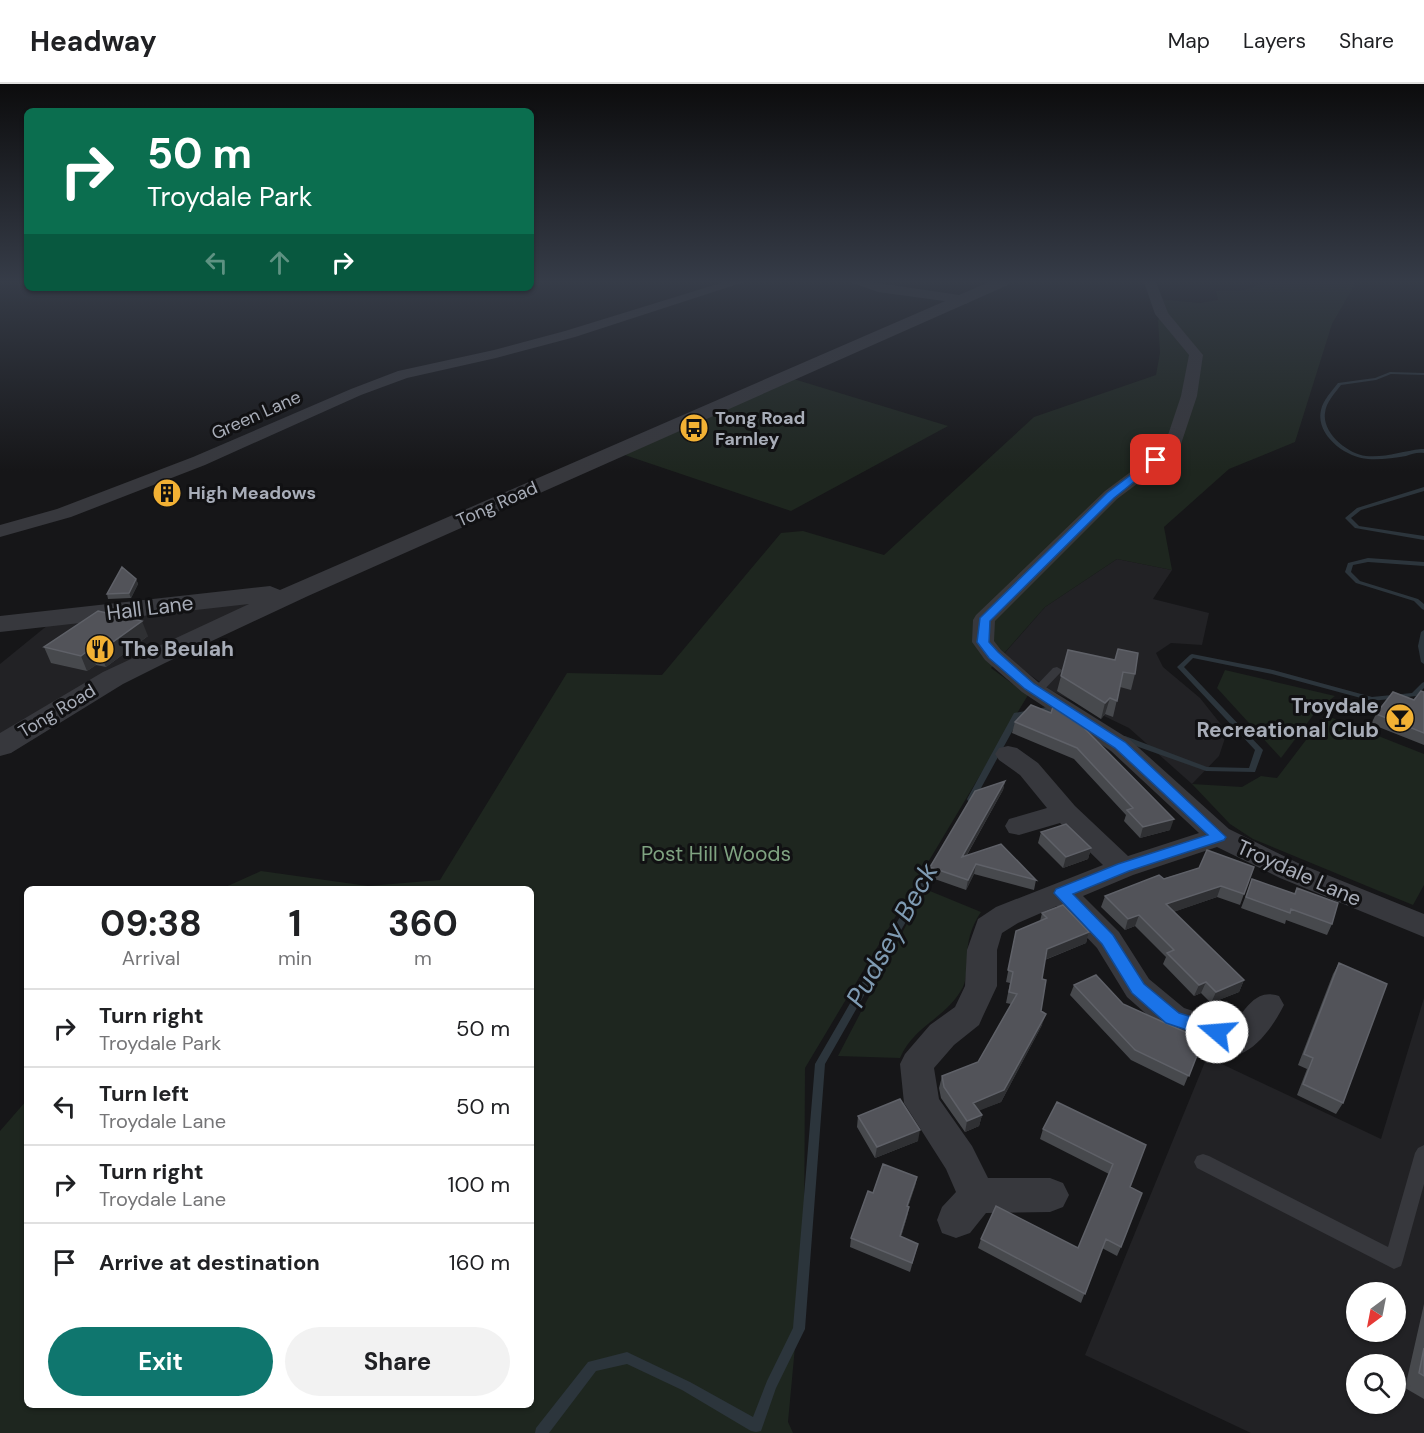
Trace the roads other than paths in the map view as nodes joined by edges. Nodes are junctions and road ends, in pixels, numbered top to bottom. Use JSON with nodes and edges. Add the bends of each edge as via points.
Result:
{"nodes":[{"id":1,"x":529,"y":345,"type":"edge"},
{"id":2,"x":863,"y":345,"type":"edge"},
{"id":3,"x":1188,"y":345,"type":"edge"},
{"id":4,"x":0,"y":531,"type":"edge"},
{"id":5,"x":299,"y":591,"type":"junction"},
{"id":6,"x":0,"y":624,"type":"edge"},
{"id":7,"x":1057,"y":670,"type":"dead end"},
{"id":8,"x":1043,"y":695,"type":"junction"},
{"id":9,"x":0,"y":746,"type":"edge"},
{"id":10,"x":1008,"y":754,"type":"dead end"},
{"id":11,"x":1065,"y":812,"type":"junction"},
{"id":12,"x":1019,"y":826,"type":"dead end"},
{"id":13,"x":1219,"y":837,"type":"junction"},
{"id":14,"x":1123,"y":868,"type":"junction"},
{"id":15,"x":1062,"y":893,"type":"junction"},
{"id":16,"x":1424,"y":926,"type":"edge"},
{"id":17,"x":1268,"y":1005,"type":"dead end"},
{"id":18,"x":1424,"y":1153,"type":"edge"},
{"id":19,"x":1203,"y":1162,"type":"dead end"},
{"id":20,"x":1050,"y":1195,"type":"dead end"}],
"edges":[{"from":1,"to":4,"type":"street","name":"Green Lane","via":[[403,374],[178,469],[64,513]]},
{"from":2,"to":5,"type":"street","name":"Tong Road"},
{"from":3,"to":8,"type":"street","name":"Troydale Lane","via":[[1196,355],[1189,396],[1172,448],[1111,495],[984,620],[983,642],[1016,676]]},
{"from":5,"to":6,"type":"street","name":"Hall Lane"},
{"from":5,"to":9,"type":"street","name":"Tong Road","via":[[113,678]]},
{"from":7,"to":8,"type":"lane"},
{"from":8,"to":13,"type":"street","name":"Troydale Lane","via":[[1120,745]]},
{"from":10,"to":11,"type":"street","via":[[1029,769]]},
{"from":11,"to":12,"type":"street"},
{"from":11,"to":14,"type":"street"},
{"from":13,"to":14,"type":"street"},
{"from":13,"to":16,"type":"street","name":"Troydale Lane"},
{"from":14,"to":15,"type":"street"},
{"from":15,"to":17,"type":"street","via":[[1108,940],[1138,988],[1173,1018],[1239,1040]]},
{"from":15,"to":20,"type":"street","via":[[1007,915],[989,927],[982,950],[981,986],[967,1016],[942,1035],[917,1064],[922,1102],[959,1158],[966,1208]]},
{"from":18,"to":19,"type":"lane","via":[[1394,1260]]}]}
